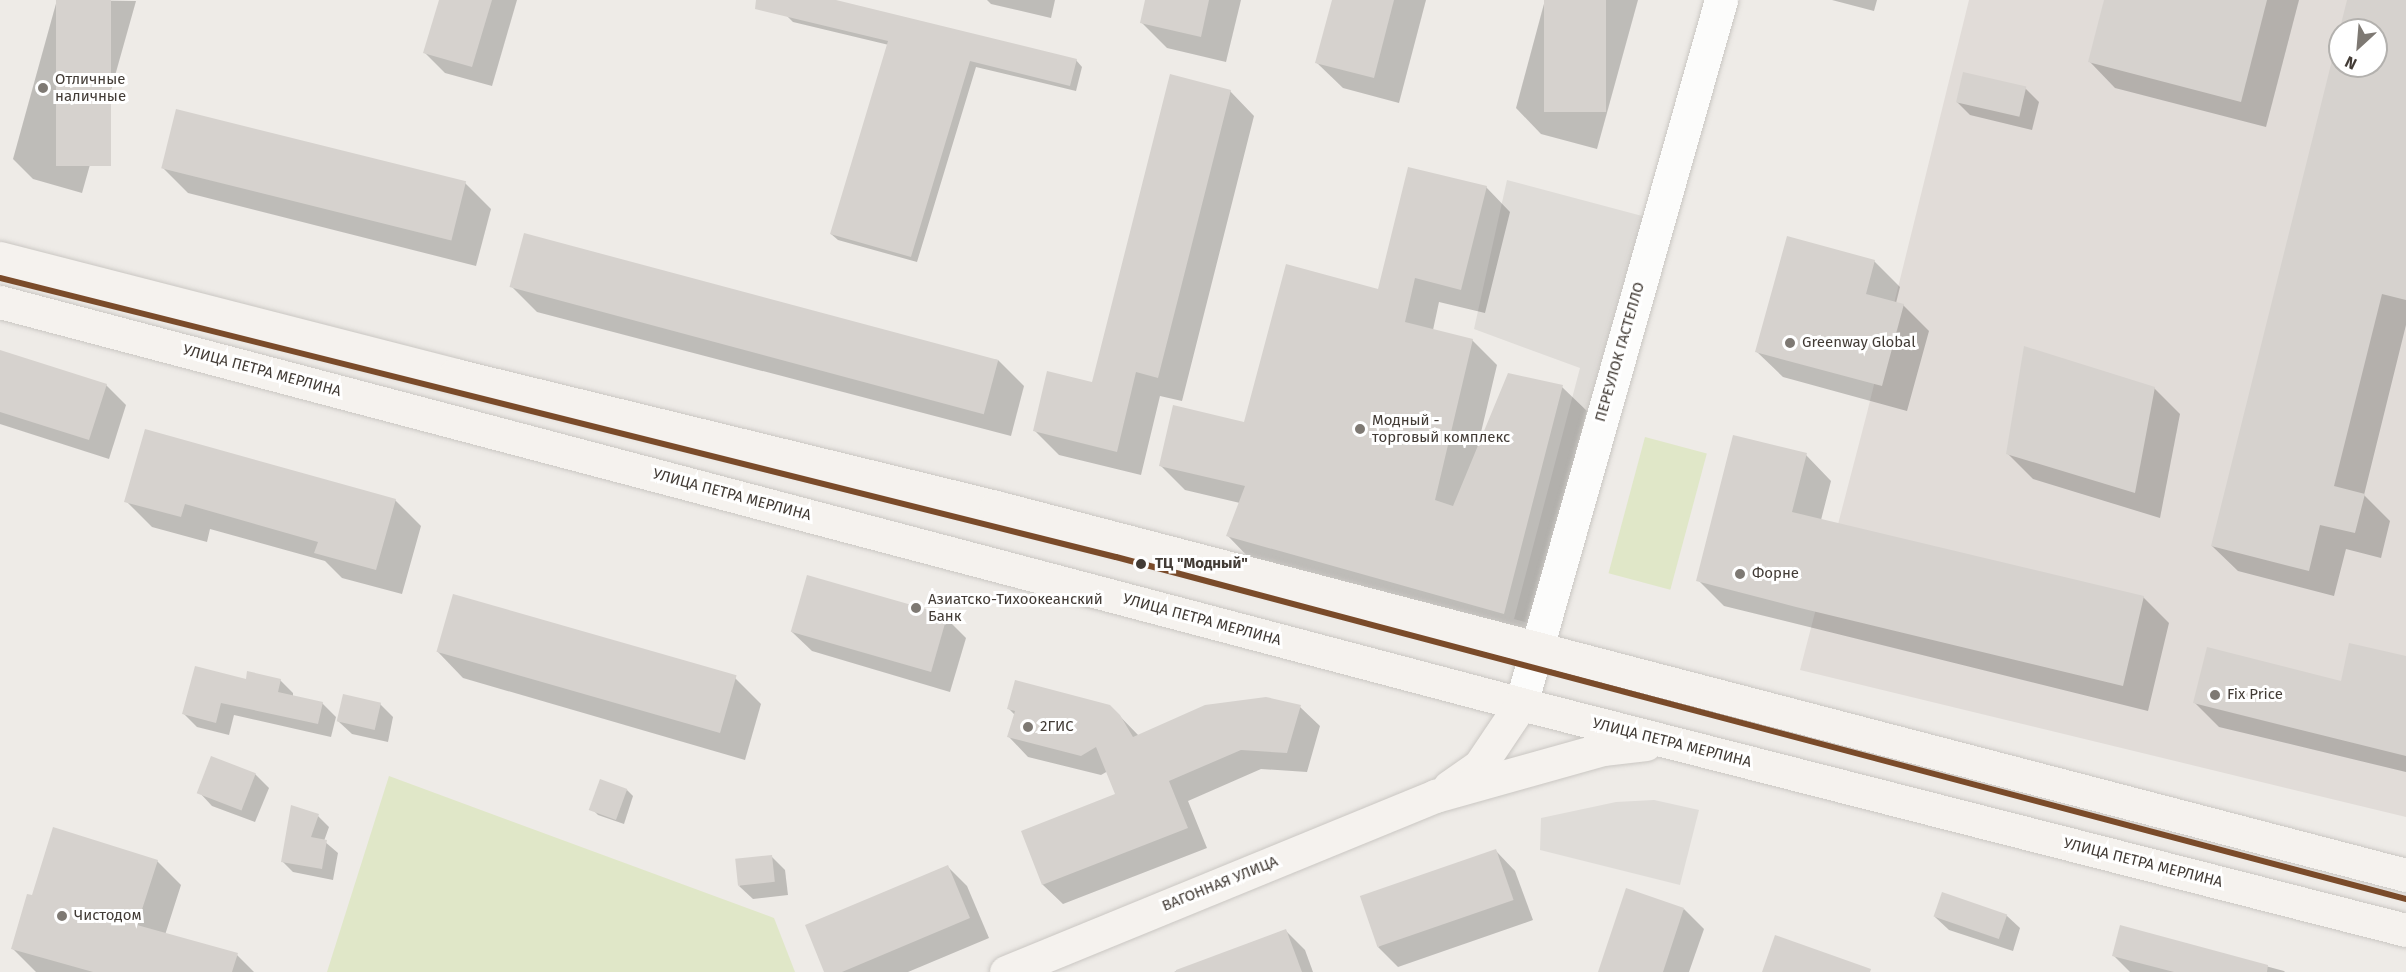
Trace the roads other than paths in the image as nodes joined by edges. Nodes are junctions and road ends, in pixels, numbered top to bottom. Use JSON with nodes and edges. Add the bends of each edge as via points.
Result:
{"nodes":[{"id":1,"x":1721,"y":0,"type":"edge"},
{"id":2,"x":0,"y":258,"type":"edge"},
{"id":3,"x":0,"y":302,"type":"edge"},
{"id":4,"x":1536,"y":647,"type":"junction"},
{"id":5,"x":1521,"y":704,"type":"junction"},
{"id":6,"x":1667,"y":741,"type":"junction"},
{"id":7,"x":1435,"y":796,"type":"junction"},
{"id":8,"x":2406,"y":875,"type":"edge"},
{"id":9,"x":2406,"y":930,"type":"edge"},
{"id":10,"x":1006,"y":972,"type":"edge"}],
"edges":[{"from":1,"to":4,"type":"street","name":"ПЕРЕУЛОК ГАСТЕЛЛО"},
{"from":2,"to":4,"type":"main road","via":[[455,375],[1008,510]]},
{"from":3,"to":5,"type":"main road","name":"УЛИЦА ПЕТРА МЕРЛИНА"},
{"from":4,"to":5,"type":"street","name":"ПЕРЕУЛОК ГАСТЕЛЛО"},
{"from":4,"to":8,"type":"main road"},
{"from":5,"to":6,"type":"main road","name":"УЛИЦА ПЕТРА МЕРЛИНА"},
{"from":5,"to":7,"type":"main road","name":"ВАГОННАЯ УЛИЦА","via":[[1480,765]]},
{"from":6,"to":7,"type":"main road","name":"ВАГОННАЯ УЛИЦА","via":[[1603,749]]},
{"from":6,"to":9,"type":"main road","name":"УЛИЦА ПЕТРА МЕРЛИНА"},
{"from":7,"to":10,"type":"main road","name":"ВАГОННАЯ УЛИЦА"}]}
